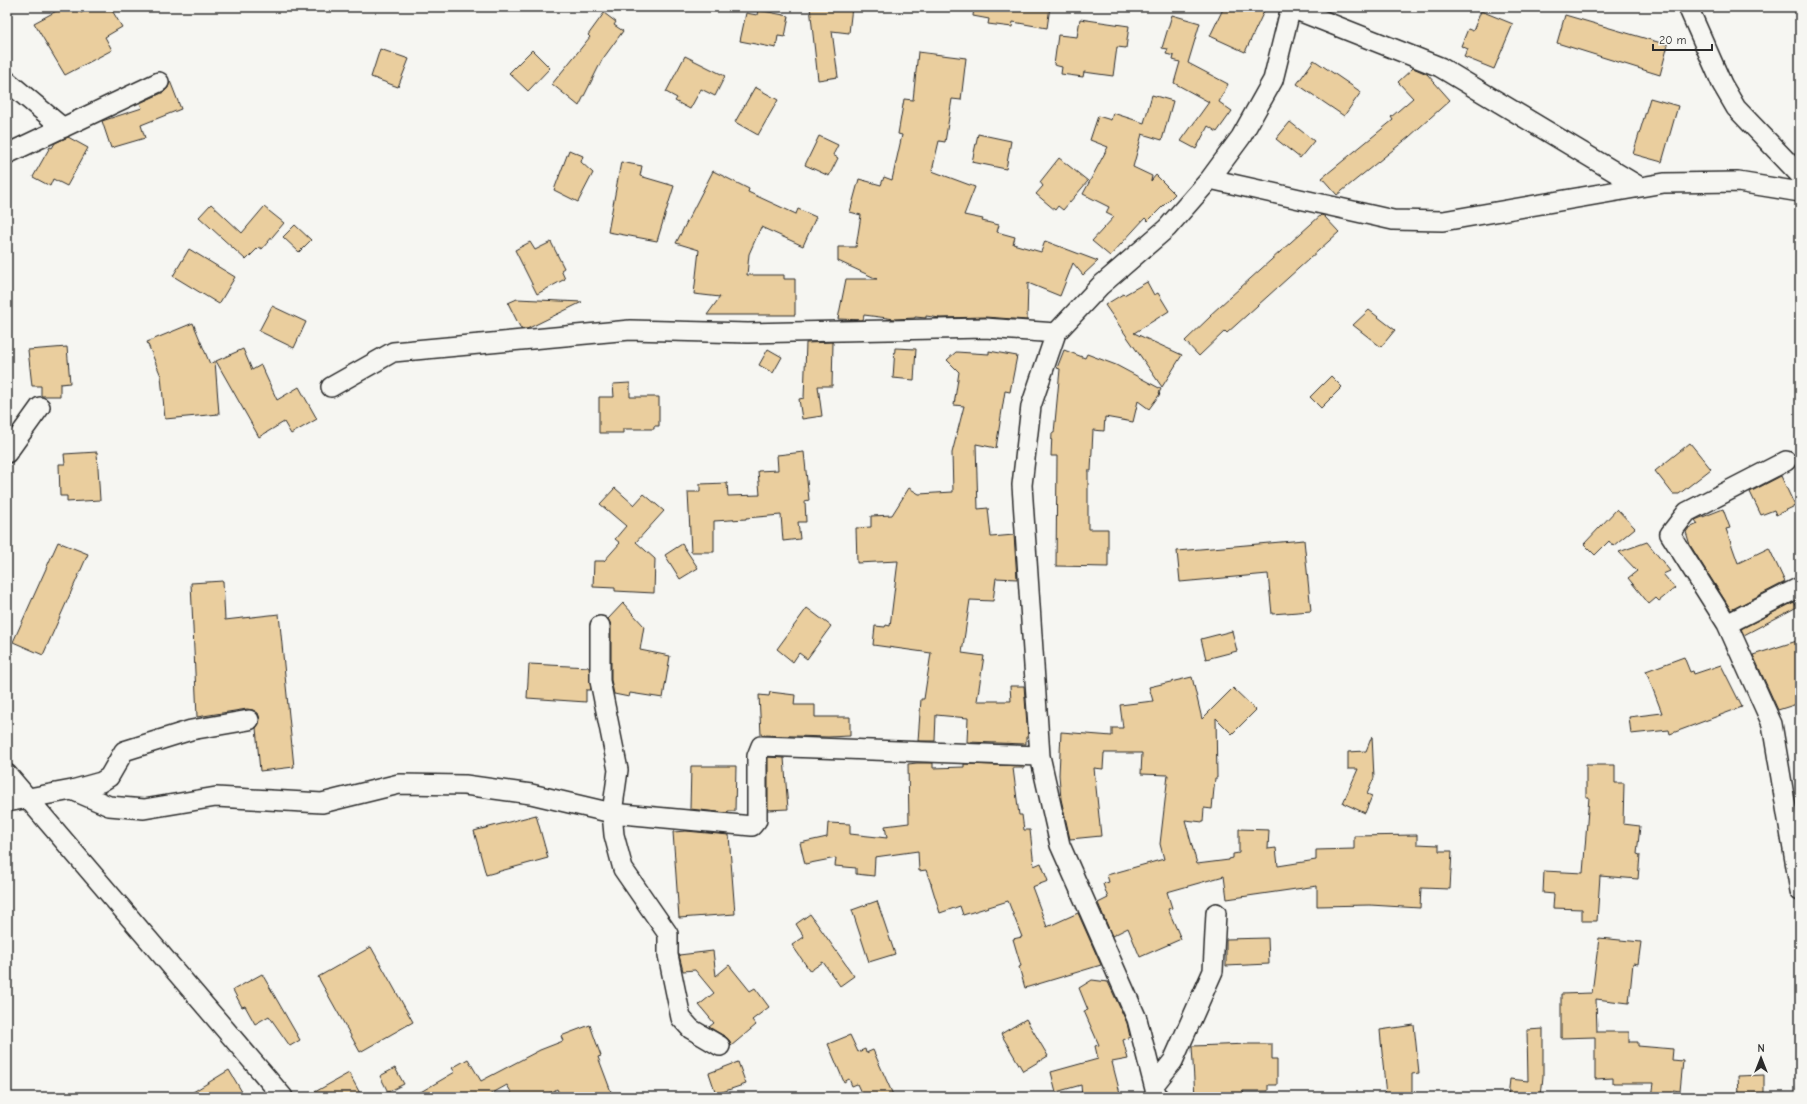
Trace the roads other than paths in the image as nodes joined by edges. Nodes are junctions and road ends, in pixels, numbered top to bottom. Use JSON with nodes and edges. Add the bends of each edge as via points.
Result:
{"nodes":[{"id":1,"x":1291,"y":7,"type":"edge"},
{"id":2,"x":1688,"y":7,"type":"edge"},
{"id":3,"x":7,"y":81,"type":"edge"},
{"id":4,"x":159,"y":82,"type":"dead end"},
{"id":5,"x":63,"y":128,"type":"junction"},
{"id":6,"x":7,"y":154,"type":"edge"},
{"id":7,"x":1800,"y":175,"type":"edge"},
{"id":8,"x":1210,"y":179,"type":"junction"},
{"id":9,"x":1640,"y":187,"type":"junction"},
{"id":10,"x":1800,"y":192,"type":"edge"},
{"id":11,"x":1056,"y":333,"type":"junction"},
{"id":12,"x":331,"y":387,"type":"dead end"},
{"id":13,"x":40,"y":407,"type":"dead end"},
{"id":14,"x":7,"y":453,"type":"edge"},
{"id":15,"x":1786,"y":461,"type":"dead end"},
{"id":16,"x":1800,"y":587,"type":"edge"},
{"id":17,"x":1727,"y":624,"type":"junction"},
{"id":18,"x":600,"y":626,"type":"dead end"},
{"id":19,"x":249,"y":720,"type":"dead end"},
{"id":20,"x":1040,"y":756,"type":"junction"},
{"id":21,"x":7,"y":774,"type":"edge"},
{"id":22,"x":72,"y":790,"type":"junction"},
{"id":23,"x":27,"y":797,"type":"junction"},
{"id":24,"x":7,"y":802,"type":"edge"},
{"id":25,"x":612,"y":813,"type":"junction"},
{"id":26,"x":1800,"y":892,"type":"edge"},
{"id":27,"x":1216,"y":913,"type":"dead end"},
{"id":28,"x":720,"y":1046,"type":"dead end"},
{"id":29,"x":1155,"y":1091,"type":"edge"},
{"id":30,"x":283,"y":1097,"type":"edge"}],
"edges":[{"from":1,"to":8,"type":"street","via":[[1273,80],[1241,137]]},
{"from":1,"to":9,"type":"street","via":[[1440,67]]},
{"from":2,"to":7,"type":"street","via":[[1722,84],[1736,108]]},
{"from":3,"to":5,"type":"street"},
{"from":4,"to":5,"type":"street"},
{"from":5,"to":6,"type":"street"},
{"from":8,"to":9,"type":"street","via":[[1393,220],[1443,221]]},
{"from":8,"to":11,"type":"street","via":[[1167,228],[1100,286]]},
{"from":9,"to":10,"type":"street","via":[[1664,183],[1738,182]]},
{"from":11,"to":12,"type":"street","via":[[985,328],[748,333],[630,330],[393,352]]},
{"from":11,"to":20,"type":"street","via":[[1031,406],[1022,485]]},
{"from":13,"to":14,"type":"street"},
{"from":15,"to":17,"type":"street","via":[[1687,512],[1670,534]]},
{"from":16,"to":17,"type":"street"},
{"from":17,"to":26,"type":"street","via":[[1772,724]]},
{"from":18,"to":25,"type":"street","via":[[600,681],[618,770]]},
{"from":19,"to":22,"type":"street","via":[[191,730],[124,751],[109,777],[101,782]]},
{"from":20,"to":25,"type":"street","via":[[761,746],[757,756],[757,820],[752,826]]},
{"from":20,"to":29,"type":"street","via":[[1060,845],[1137,1018]]},
{"from":21,"to":23,"type":"street"},
{"from":22,"to":23,"type":"street"},
{"from":22,"to":25,"type":"street","via":[[109,806],[144,809],[216,797],[322,803],[399,784],[465,785],[531,794]]},
{"from":23,"to":24,"type":"street"},
{"from":23,"to":30,"type":"street"},
{"from":25,"to":28,"type":"street","via":[[614,834],[623,869],[668,934],[668,955],[681,1018],[691,1029]]},
{"from":27,"to":29,"type":"street","via":[[1213,971],[1173,1060]]}]}
